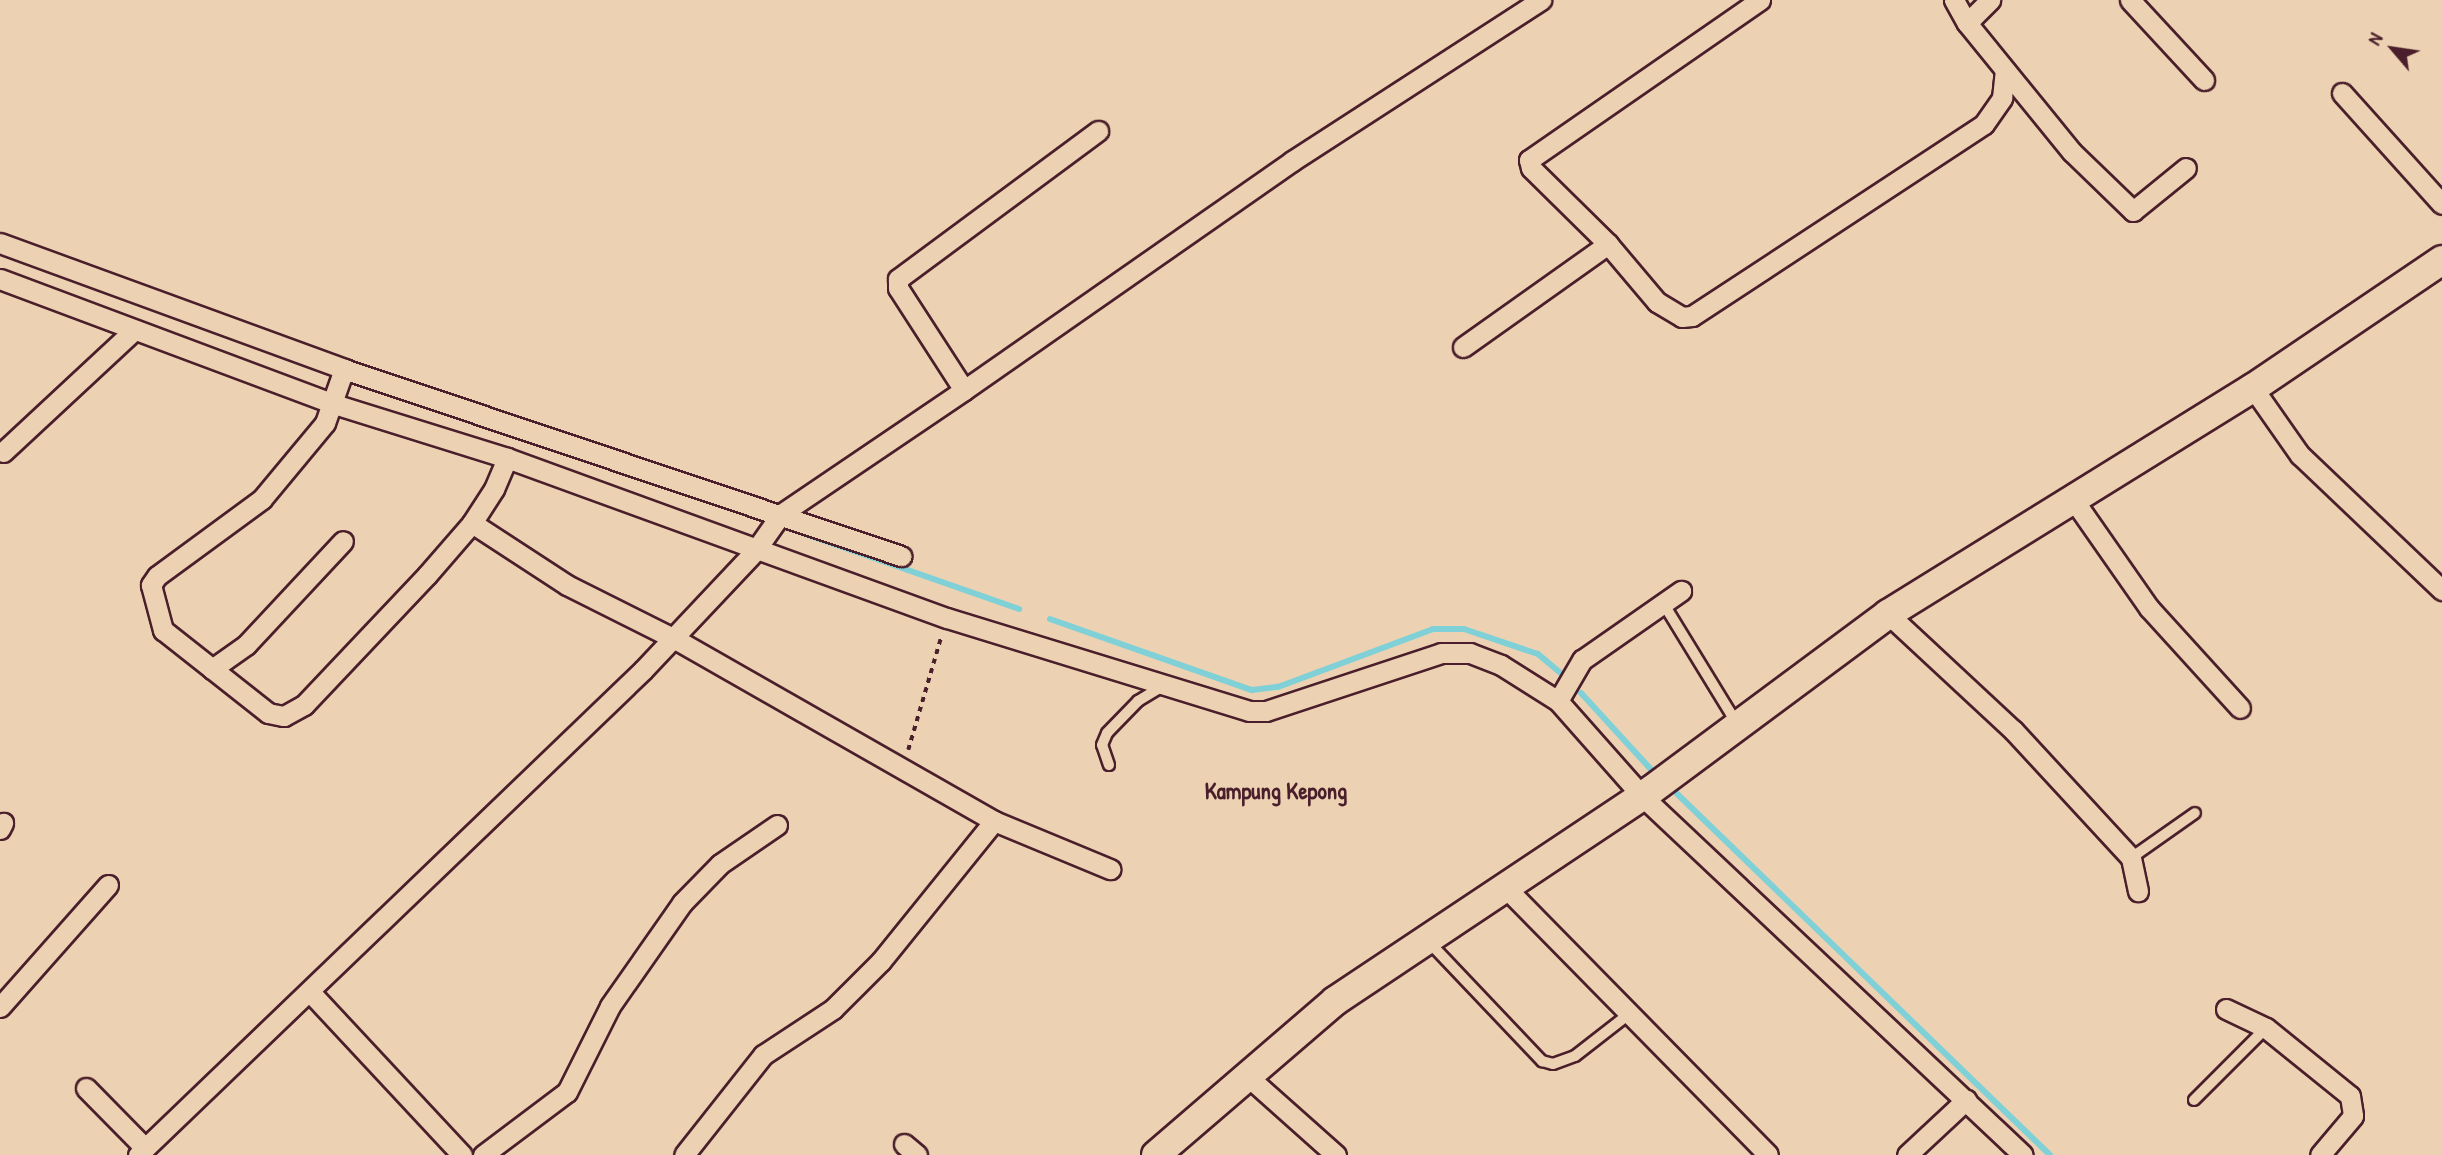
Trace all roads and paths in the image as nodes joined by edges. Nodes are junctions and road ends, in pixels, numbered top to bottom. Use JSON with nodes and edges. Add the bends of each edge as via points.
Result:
{"nodes":[{"id":1,"x":1541,"y":0,"type":"edge"},
{"id":2,"x":1760,"y":0,"type":"edge"},
{"id":3,"x":1954,"y":0,"type":"edge"},
{"id":4,"x":1990,"y":0,"type":"edge"},
{"id":5,"x":2130,"y":0,"type":"edge"},
{"id":6,"x":1967,"y":23,"type":"junction"},
{"id":7,"x":2005,"y":70,"type":"junction"},
{"id":8,"x":2204,"y":80,"type":"dead end"},
{"id":9,"x":2342,"y":93,"type":"dead end"},
{"id":10,"x":1098,"y":131,"type":"dead end"},
{"id":11,"x":2186,"y":168,"type":"dead end"},
{"id":12,"x":2442,"y":204,"type":"edge"},
{"id":13,"x":0,"y":243,"type":"edge"},
{"id":14,"x":1608,"y":244,"type":"junction"},
{"id":15,"x":2439,"y":269,"type":"edge"},
{"id":16,"x":1,"y":282,"type":"edge"},
{"id":17,"x":133,"y":331,"type":"junction"},
{"id":18,"x":1464,"y":347,"type":"dead end"},
{"id":19,"x":344,"y":371,"type":"junction"},
{"id":20,"x":2253,"y":388,"type":"junction"},
{"id":21,"x":964,"y":390,"type":"junction"},
{"id":22,"x":335,"y":401,"type":"junction"},
{"id":23,"x":3,"y":452,"type":"dead end"},
{"id":24,"x":507,"y":457,"type":"junction"},
{"id":25,"x":2073,"y":499,"type":"junction"},
{"id":26,"x":778,"y":517,"type":"junction"},
{"id":27,"x":472,"y":523,"type":"junction"},
{"id":28,"x":343,"y":541,"type":"dead end"},
{"id":29,"x":757,"y":548,"type":"junction"},
{"id":30,"x":901,"y":556,"type":"dead end"},
{"id":31,"x":2442,"y":590,"type":"edge"},
{"id":32,"x":1681,"y":591,"type":"dead end"},
{"id":33,"x":1663,"y":603,"type":"junction"},
{"id":34,"x":1888,"y":614,"type":"junction"},
{"id":35,"x":947,"y":618,"type":"junction"},
{"id":36,"x":674,"y":639,"type":"junction"},
{"id":37,"x":212,"y":669,"type":"junction"},
{"id":38,"x":1164,"y":685,"type":"junction"},
{"id":39,"x":1558,"y":701,"type":"junction"},
{"id":40,"x":2240,"y":708,"type":"dead end"},
{"id":41,"x":1739,"y":725,"type":"junction"},
{"id":42,"x":1109,"y":765,"type":"dead end"},
{"id":43,"x":902,"y":769,"type":"junction"},
{"id":44,"x":1646,"y":793,"type":"junction"},
{"id":45,"x":2195,"y":813,"type":"dead end"},
{"id":46,"x":994,"y":821,"type":"junction"},
{"id":47,"x":777,"y":825,"type":"dead end"},
{"id":48,"x":2130,"y":858,"type":"junction"},
{"id":49,"x":1110,"y":869,"type":"dead end"},
{"id":50,"x":108,"y":885,"type":"dead end"},
{"id":51,"x":1505,"y":887,"type":"junction"},
{"id":52,"x":2138,"y":891,"type":"dead end"},
{"id":53,"x":1427,"y":940,"type":"junction"},
{"id":54,"x":310,"y":992,"type":"junction"},
{"id":55,"x":0,"y":1007,"type":"edge"},
{"id":56,"x":2226,"y":1009,"type":"dead end"},
{"id":57,"x":1629,"y":1014,"type":"junction"},
{"id":58,"x":2266,"y":1028,"type":"junction"},
{"id":59,"x":1245,"y":1074,"type":"junction"},
{"id":60,"x":86,"y":1088,"type":"dead end"},
{"id":61,"x":1966,"y":1100,"type":"junction"},
{"id":62,"x":2194,"y":1100,"type":"dead end"},
{"id":63,"x":142,"y":1151,"type":"edge"},
{"id":64,"x":1766,"y":1154,"type":"edge"},
{"id":65,"x":462,"y":1155,"type":"edge"},
{"id":66,"x":483,"y":1155,"type":"edge"},
{"id":67,"x":684,"y":1155,"type":"edge"},
{"id":68,"x":1156,"y":1155,"type":"edge"},
{"id":69,"x":1336,"y":1155,"type":"edge"},
{"id":70,"x":1907,"y":1155,"type":"edge"},
{"id":71,"x":2023,"y":1155,"type":"edge"},
{"id":72,"x":2320,"y":1155,"type":"edge"}],
"edges":[{"from":1,"to":21,"type":"street","via":[[1292,161]]},
{"from":2,"to":14,"type":"street","via":[[1530,157],[1531,168]]},
{"from":3,"to":6,"type":"street"},
{"from":4,"to":6,"type":"street"},
{"from":5,"to":8,"type":"street"},
{"from":6,"to":7,"type":"street"},
{"from":7,"to":11,"type":"street","via":[[2072,152],[2133,211]]},
{"from":7,"to":14,"type":"street","via":[[2002,98],[1984,124],[1692,316],[1664,309]]},
{"from":9,"to":12,"type":"street"},
{"from":10,"to":21,"type":"street","via":[[898,279],[898,288]]},
{"from":13,"to":19,"type":"street"},
{"from":14,"to":18,"type":"street"},
{"from":15,"to":20,"type":"main road"},
{"from":16,"to":17,"type":"street"},
{"from":17,"to":22,"type":"street"},
{"from":17,"to":23,"type":"street"},
{"from":19,"to":22,"type":"street"},
{"from":19,"to":26,"type":"street"},
{"from":20,"to":25,"type":"main road"},
{"from":20,"to":31,"type":"street","via":[[2300,455]]},
{"from":21,"to":26,"type":"street"},
{"from":22,"to":24,"type":"street"},
{"from":22,"to":37,"type":"street","via":[[313,442],[262,499],[151,585],[158,623]]},
{"from":24,"to":27,"type":"street","via":[[495,489]]},
{"from":24,"to":29,"type":"street"},
{"from":25,"to":34,"type":"main road"},
{"from":25,"to":40,"type":"street","via":[[2149,608]]},
{"from":26,"to":29,"type":"street"},
{"from":26,"to":30,"type":"street"},
{"from":27,"to":36,"type":"street","via":[[568,585]]},
{"from":27,"to":37,"type":"street","via":[[293,713],[268,713]]},
{"from":28,"to":37,"type":"street","via":[[246,645]]},
{"from":29,"to":35,"type":"street"},
{"from":29,"to":36,"type":"street"},
{"from":32,"to":33,"type":"street"},
{"from":33,"to":39,"type":"street","via":[[1582,660]]},
{"from":33,"to":41,"type":"lane"},
{"from":34,"to":41,"type":"main road"},
{"from":34,"to":48,"type":"street","via":[[2013,730]]},
{"from":35,"to":38,"type":"street"},
{"from":35,"to":43,"type":"path"},
{"from":36,"to":43,"type":"street"},
{"from":36,"to":54,"type":"street"},
{"from":38,"to":39,"type":"street","via":[[1257,713],[1441,653],[1470,653],[1531,680]]},
{"from":38,"to":42,"type":"lane","via":[[1138,701],[1107,733],[1102,745]]},
{"from":39,"to":44,"type":"street"},
{"from":41,"to":44,"type":"main road"},
{"from":43,"to":46,"type":"street"},
{"from":44,"to":51,"type":"main road"},
{"from":44,"to":61,"type":"street"},
{"from":45,"to":48,"type":"lane"},
{"from":46,"to":49,"type":"street"},
{"from":46,"to":67,"type":"street","via":[[881,961],[833,1009],[763,1055]]},
{"from":47,"to":66,"type":"street","via":[[720,864],[682,902],[610,1006],[567,1092]]},
{"from":48,"to":52,"type":"street"},
{"from":50,"to":55,"type":"street"},
{"from":51,"to":53,"type":"main road"},
{"from":51,"to":57,"type":"street"},
{"from":53,"to":57,"type":"lane","via":[[1542,1061],[1553,1064],[1575,1056]]},
{"from":53,"to":59,"type":"main road","via":[[1335,1001]]},
{"from":54,"to":63,"type":"street"},
{"from":54,"to":65,"type":"street"},
{"from":56,"to":58,"type":"street"},
{"from":57,"to":64,"type":"street"},
{"from":58,"to":62,"type":"lane"},
{"from":58,"to":72,"type":"street","via":[[2343,1087],[2353,1103],[2348,1124]]},
{"from":59,"to":68,"type":"main road"},
{"from":59,"to":69,"type":"street"},
{"from":60,"to":63,"type":"street"},
{"from":61,"to":70,"type":"street"},
{"from":61,"to":71,"type":"street"}]}
